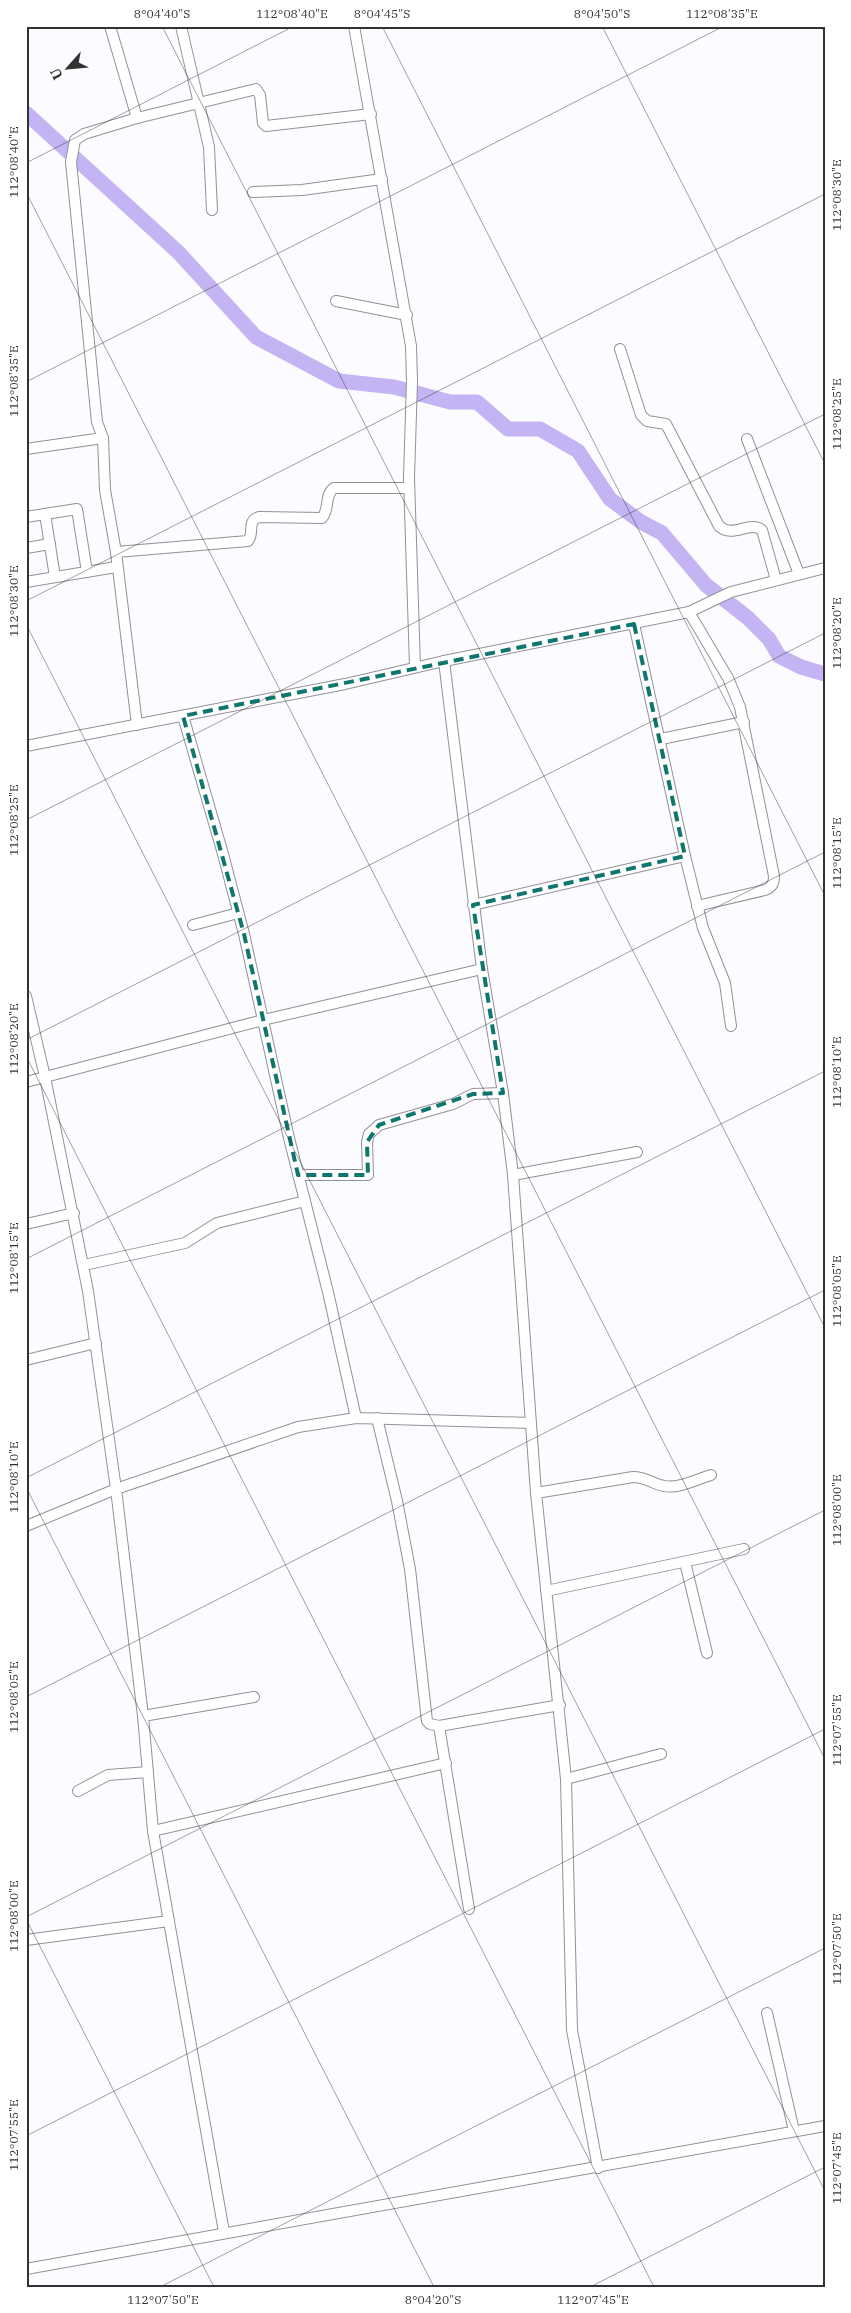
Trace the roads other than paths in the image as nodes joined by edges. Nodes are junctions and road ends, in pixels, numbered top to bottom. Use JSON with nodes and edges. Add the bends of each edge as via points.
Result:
{"nodes":[{"id":1,"x":110,"y":26,"type":"edge"},
{"id":2,"x":181,"y":26,"type":"edge"},
{"id":3,"x":354,"y":26,"type":"edge"},
{"id":4,"x":200,"y":103,"type":"junction"},
{"id":5,"x":371,"y":114,"type":"junction"},
{"id":6,"x":137,"y":118,"type":"junction"},
{"id":7,"x":382,"y":178,"type":"junction"},
{"id":8,"x":253,"y":192,"type":"dead end"},
{"id":9,"x":212,"y":210,"type":"dead end"},
{"id":10,"x":336,"y":301,"type":"dead end"},
{"id":11,"x":406,"y":315,"type":"junction"},
{"id":12,"x":620,"y":349,"type":"dead end"},
{"id":13,"x":104,"y":438,"type":"junction"},
{"id":14,"x":747,"y":439,"type":"dead end"},
{"id":15,"x":26,"y":449,"type":"edge"},
{"id":16,"x":409,"y":488,"type":"junction"},
{"id":17,"x":45,"y":514,"type":"junction"},
{"id":18,"x":26,"y":518,"type":"edge"},
{"id":19,"x":50,"y":544,"type":"junction"},
{"id":20,"x":26,"y":548,"type":"edge"},
{"id":21,"x":116,"y":552,"type":"junction"},
{"id":22,"x":116,"y":567,"type":"junction"},
{"id":23,"x":825,"y":568,"type":"edge"},
{"id":24,"x":88,"y":572,"type":"junction"},
{"id":25,"x":799,"y":574,"type":"junction"},
{"id":26,"x":55,"y":577,"type":"junction"},
{"id":27,"x":776,"y":580,"type":"junction"},
{"id":28,"x":26,"y":582,"type":"edge"},
{"id":29,"x":689,"y":612,"type":"junction"},
{"id":30,"x":634,"y":624,"type":"junction"},
{"id":31,"x":444,"y":661,"type":"junction"},
{"id":32,"x":414,"y":667,"type":"junction"},
{"id":33,"x":183,"y":716,"type":"junction"},
{"id":34,"x":744,"y":722,"type":"junction"},
{"id":35,"x":137,"y":725,"type":"junction"},
{"id":36,"x":661,"y":739,"type":"junction"},
{"id":37,"x":26,"y":746,"type":"edge"},
{"id":38,"x":684,"y":856,"type":"junction"},
{"id":39,"x":473,"y":905,"type":"junction"},
{"id":40,"x":697,"y":906,"type":"junction"},
{"id":41,"x":238,"y":913,"type":"junction"},
{"id":42,"x":193,"y":925,"type":"dead end"},
{"id":43,"x":482,"y":969,"type":"junction"},
{"id":44,"x":26,"y":998,"type":"edge"},
{"id":45,"x":263,"y":1020,"type":"junction"},
{"id":46,"x":731,"y":1026,"type":"dead end"},
{"id":47,"x":46,"y":1077,"type":"junction"},
{"id":48,"x":26,"y":1082,"type":"edge"},
{"id":49,"x":503,"y":1093,"type":"junction"},
{"id":50,"x":637,"y":1152,"type":"dead end"},
{"id":51,"x":298,"y":1174,"type":"junction"},
{"id":52,"x":513,"y":1175,"type":"junction"},
{"id":53,"x":305,"y":1201,"type":"junction"},
{"id":54,"x":74,"y":1213,"type":"junction"},
{"id":55,"x":26,"y":1224,"type":"edge"},
{"id":56,"x":84,"y":1265,"type":"junction"},
{"id":57,"x":96,"y":1343,"type":"junction"},
{"id":58,"x":26,"y":1360,"type":"edge"},
{"id":59,"x":356,"y":1418,"type":"junction"},
{"id":60,"x":377,"y":1418,"type":"junction"},
{"id":61,"x":530,"y":1423,"type":"junction"},
{"id":62,"x":711,"y":1475,"type":"dead end"},
{"id":63,"x":116,"y":1489,"type":"junction"},
{"id":64,"x":536,"y":1493,"type":"junction"},
{"id":65,"x":26,"y":1526,"type":"edge"},
{"id":66,"x":744,"y":1549,"type":"dead end"},
{"id":67,"x":685,"y":1562,"type":"junction"},
{"id":68,"x":546,"y":1591,"type":"junction"},
{"id":69,"x":707,"y":1653,"type":"dead end"},
{"id":70,"x":254,"y":1697,"type":"dead end"},
{"id":71,"x":560,"y":1705,"type":"junction"},
{"id":72,"x":143,"y":1716,"type":"junction"},
{"id":73,"x":439,"y":1726,"type":"junction"},
{"id":74,"x":661,"y":1754,"type":"dead end"},
{"id":75,"x":446,"y":1763,"type":"junction"},
{"id":76,"x":148,"y":1772,"type":"junction"},
{"id":77,"x":566,"y":1779,"type":"junction"},
{"id":78,"x":78,"y":1791,"type":"dead end"},
{"id":79,"x":153,"y":1831,"type":"junction"},
{"id":80,"x":469,"y":1909,"type":"dead end"},
{"id":81,"x":169,"y":1921,"type":"junction"},
{"id":82,"x":26,"y":1940,"type":"edge"},
{"id":83,"x":767,"y":2013,"type":"dead end"},
{"id":84,"x":825,"y":2126,"type":"edge"},
{"id":85,"x":794,"y":2131,"type":"junction"},
{"id":86,"x":598,"y":2168,"type":"junction"},
{"id":87,"x":224,"y":2232,"type":"junction"},
{"id":88,"x":26,"y":2268,"type":"edge"}],
"edges":[{"from":1,"to":6,"type":"street"},
{"from":2,"to":4,"type":"street"},
{"from":3,"to":5,"type":"street"},
{"from":4,"to":5,"type":"street","via":[[256,89],[266,126]]},
{"from":4,"to":6,"type":"street"},
{"from":4,"to":9,"type":"street","via":[[212,167]]},
{"from":5,"to":7,"type":"street"},
{"from":6,"to":13,"type":"street","via":[[84,134],[73,146],[73,182],[88,341],[97,422]]},
{"from":7,"to":8,"type":"street","via":[[302,190]]},
{"from":7,"to":11,"type":"street"},
{"from":10,"to":11,"type":"street"},
{"from":11,"to":16,"type":"street","via":[[412,362]]},
{"from":12,"to":27,"type":"street","via":[[641,415],[647,421],[666,424],[719,526],[728,532],[754,527],[762,530]]},
{"from":13,"to":15,"type":"street"},
{"from":13,"to":21,"type":"street","via":[[105,490]]},
{"from":14,"to":25,"type":"street"},
{"from":16,"to":21,"type":"street","via":[[334,488],[329,493],[326,513],[322,518],[259,517],[251,522],[252,536],[248,541]]},
{"from":16,"to":32,"type":"street"},
{"from":17,"to":18,"type":"street"},
{"from":17,"to":19,"type":"street"},
{"from":17,"to":24,"type":"street","via":[[77,509]]},
{"from":19,"to":20,"type":"street"},
{"from":19,"to":26,"type":"street"},
{"from":21,"to":22,"type":"street"},
{"from":22,"to":24,"type":"street"},
{"from":22,"to":35,"type":"street"},
{"from":23,"to":25,"type":"street"},
{"from":24,"to":26,"type":"street"},
{"from":25,"to":27,"type":"street"},
{"from":26,"to":28,"type":"street"},
{"from":27,"to":29,"type":"street","via":[[731,592]]},
{"from":29,"to":30,"type":"street"},
{"from":29,"to":34,"type":"street","via":[[728,678]]},
{"from":30,"to":31,"type":"street"},
{"from":30,"to":36,"type":"street"},
{"from":31,"to":32,"type":"street"},
{"from":31,"to":39,"type":"street"},
{"from":32,"to":33,"type":"street"},
{"from":33,"to":35,"type":"street"},
{"from":33,"to":41,"type":"street"},
{"from":34,"to":36,"type":"street"},
{"from":34,"to":40,"type":"street","via":[[774,883],[765,890]]},
{"from":35,"to":37,"type":"street"},
{"from":36,"to":38,"type":"street"},
{"from":38,"to":39,"type":"street"},
{"from":38,"to":40,"type":"street"},
{"from":39,"to":43,"type":"street"},
{"from":40,"to":46,"type":"street","via":[[721,969]]},
{"from":41,"to":42,"type":"street"},
{"from":41,"to":45,"type":"street"},
{"from":43,"to":45,"type":"street"},
{"from":43,"to":49,"type":"street"},
{"from":44,"to":47,"type":"street"},
{"from":45,"to":47,"type":"street"},
{"from":45,"to":51,"type":"street"},
{"from":47,"to":48,"type":"street"},
{"from":47,"to":54,"type":"street"},
{"from":49,"to":51,"type":"street","via":[[473,1094],[452,1104],[378,1125],[369,1134],[367,1142],[368,1175]]},
{"from":49,"to":52,"type":"street"},
{"from":50,"to":52,"type":"street"},
{"from":51,"to":53,"type":"street"},
{"from":52,"to":61,"type":"street"},
{"from":53,"to":56,"type":"street","via":[[218,1223],[185,1243]]},
{"from":53,"to":59,"type":"street"},
{"from":54,"to":55,"type":"street"},
{"from":54,"to":56,"type":"street"},
{"from":56,"to":57,"type":"street"},
{"from":57,"to":58,"type":"street"},
{"from":57,"to":63,"type":"street"},
{"from":59,"to":60,"type":"street"},
{"from":59,"to":63,"type":"street","via":[[298,1427]]},
{"from":60,"to":61,"type":"street"},
{"from":60,"to":73,"type":"street","via":[[407,1550],[426,1716],[430,1724]]},
{"from":61,"to":64,"type":"street"},
{"from":62,"to":64,"type":"street","via":[[672,1486],[633,1477]]},
{"from":63,"to":65,"type":"street"},
{"from":63,"to":72,"type":"street"},
{"from":64,"to":68,"type":"street"},
{"from":66,"to":67,"type":"street"},
{"from":67,"to":68,"type":"street"},
{"from":67,"to":69,"type":"street"},
{"from":68,"to":71,"type":"street"},
{"from":70,"to":72,"type":"street"},
{"from":71,"to":73,"type":"street"},
{"from":71,"to":77,"type":"street"},
{"from":72,"to":76,"type":"street"},
{"from":73,"to":75,"type":"street"},
{"from":74,"to":77,"type":"street"},
{"from":75,"to":79,"type":"street"},
{"from":75,"to":80,"type":"street"},
{"from":76,"to":78,"type":"street","via":[[108,1775]]},
{"from":76,"to":79,"type":"street"},
{"from":77,"to":86,"type":"street","via":[[572,2030]]},
{"from":79,"to":81,"type":"street"},
{"from":81,"to":82,"type":"street"},
{"from":81,"to":87,"type":"street"},
{"from":83,"to":85,"type":"street"},
{"from":84,"to":85,"type":"street"},
{"from":85,"to":86,"type":"street"},
{"from":86,"to":87,"type":"street"},
{"from":87,"to":88,"type":"street"}]}
